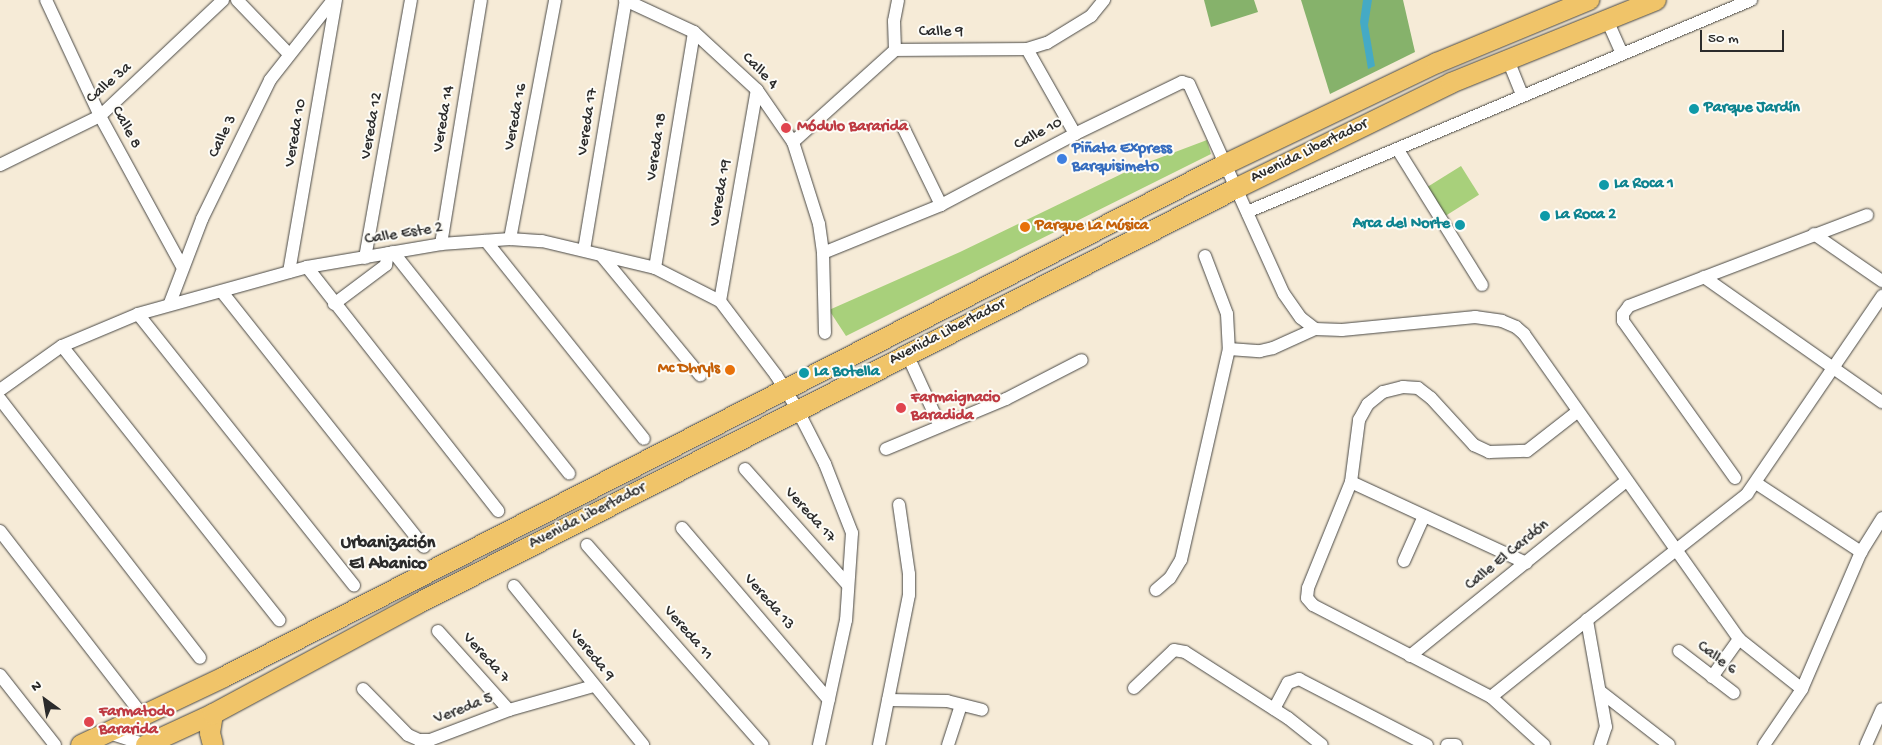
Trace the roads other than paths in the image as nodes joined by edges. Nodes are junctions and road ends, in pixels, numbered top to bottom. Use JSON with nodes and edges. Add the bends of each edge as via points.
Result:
{"nodes":[{"id":1,"x":46,"y":0,"type":"edge"},
{"id":2,"x":223,"y":0,"type":"edge"},
{"id":3,"x":237,"y":0,"type":"edge"},
{"id":4,"x":334,"y":0,"type":"edge"},
{"id":5,"x":411,"y":0,"type":"edge"},
{"id":6,"x":481,"y":0,"type":"edge"},
{"id":7,"x":555,"y":0,"type":"edge"},
{"id":8,"x":626,"y":0,"type":"edge"},
{"id":9,"x":898,"y":0,"type":"edge"},
{"id":10,"x":1104,"y":0,"type":"edge"},
{"id":11,"x":1589,"y":0,"type":"edge"},
{"id":12,"x":1656,"y":0,"type":"edge"},
{"id":13,"x":1751,"y":0,"type":"edge"},
{"id":14,"x":1607,"y":20,"type":"junction"},
{"id":15,"x":694,"y":32,"type":"junction"},
{"id":16,"x":1027,"y":49,"type":"junction"},
{"id":17,"x":894,"y":50,"type":"junction"},
{"id":18,"x":288,"y":53,"type":"junction"},
{"id":19,"x":1622,"y":54,"type":"junction"},
{"id":20,"x":1508,"y":60,"type":"junction"},
{"id":21,"x":758,"y":90,"type":"junction"},
{"id":22,"x":1522,"y":95,"type":"junction"},
{"id":23,"x":100,"y":116,"type":"junction"},
{"id":24,"x":903,"y":127,"type":"dead end"},
{"id":25,"x":1075,"y":134,"type":"junction"},
{"id":26,"x":793,"y":142,"type":"junction"},
{"id":27,"x":1398,"y":150,"type":"junction"},
{"id":28,"x":1226,"y":164,"type":"junction"},
{"id":29,"x":0,"y":165,"type":"edge"},
{"id":30,"x":1237,"y":188,"type":"junction"},
{"id":31,"x":941,"y":205,"type":"junction"},
{"id":32,"x":1247,"y":212,"type":"junction"},
{"id":33,"x":1867,"y":215,"type":"dead end"},
{"id":34,"x":1814,"y":234,"type":"junction"},
{"id":35,"x":510,"y":239,"type":"junction"},
{"id":36,"x":486,"y":241,"type":"junction"},
{"id":37,"x":441,"y":244,"type":"junction"},
{"id":38,"x":584,"y":250,"type":"junction"},
{"id":39,"x":390,"y":252,"type":"junction"},
{"id":40,"x":823,"y":253,"type":"junction"},
{"id":41,"x":601,"y":255,"type":"junction"},
{"id":42,"x":1205,"y":256,"type":"dead end"},
{"id":43,"x":365,"y":258,"type":"junction"},
{"id":44,"x":308,"y":267,"type":"junction"},
{"id":45,"x":183,"y":268,"type":"junction"},
{"id":46,"x":655,"y":268,"type":"junction"},
{"id":47,"x":288,"y":272,"type":"junction"},
{"id":48,"x":1704,"y":277,"type":"junction"},
{"id":49,"x":1882,"y":281,"type":"edge"},
{"id":50,"x":1482,"y":285,"type":"dead end"},
{"id":51,"x":222,"y":292,"type":"junction"},
{"id":52,"x":1882,"y":296,"type":"edge"},
{"id":53,"x":720,"y":301,"type":"junction"},
{"id":54,"x":170,"y":303,"type":"junction"},
{"id":55,"x":334,"y":304,"type":"junction"},
{"id":56,"x":138,"y":314,"type":"junction"},
{"id":57,"x":1314,"y":328,"type":"junction"},
{"id":58,"x":825,"y":333,"type":"dead end"},
{"id":59,"x":62,"y":346,"type":"junction"},
{"id":60,"x":1229,"y":348,"type":"junction"},
{"id":61,"x":907,"y":354,"type":"junction"},
{"id":62,"x":1082,"y":360,"type":"dead end"},
{"id":63,"x":1834,"y":369,"type":"junction"},
{"id":64,"x":700,"y":374,"type":"dead end"},
{"id":65,"x":785,"y":388,"type":"junction"},
{"id":66,"x":0,"y":390,"type":"edge"},
{"id":67,"x":0,"y":399,"type":"edge"},
{"id":68,"x":1882,"y":402,"type":"edge"},
{"id":69,"x":797,"y":409,"type":"junction"},
{"id":70,"x":1577,"y":412,"type":"junction"},
{"id":71,"x":940,"y":426,"type":"junction"},
{"id":72,"x":644,"y":439,"type":"dead end"},
{"id":73,"x":886,"y":449,"type":"dead end"},
{"id":74,"x":745,"y":469,"type":"dead end"},
{"id":75,"x":569,"y":473,"type":"dead end"},
{"id":76,"x":1735,"y":478,"type":"dead end"},
{"id":77,"x":1626,"y":481,"type":"junction"},
{"id":78,"x":1352,"y":482,"type":"junction"},
{"id":79,"x":1756,"y":483,"type":"junction"},
{"id":80,"x":899,"y":505,"type":"dead end"},
{"id":81,"x":498,"y":510,"type":"dead end"},
{"id":82,"x":1424,"y":516,"type":"junction"},
{"id":83,"x":1882,"y":518,"type":"edge"},
{"id":84,"x":682,"y":528,"type":"dead end"},
{"id":85,"x":0,"y":531,"type":"edge"},
{"id":86,"x":1878,"y":534,"type":"edge"},
{"id":87,"x":587,"y":545,"type":"dead end"},
{"id":88,"x":424,"y":547,"type":"dead end"},
{"id":89,"x":1675,"y":552,"type":"junction"},
{"id":90,"x":1861,"y":552,"type":"junction"},
{"id":91,"x":1404,"y":561,"type":"dead end"},
{"id":92,"x":1526,"y":563,"type":"junction"},
{"id":93,"x":848,"y":585,"type":"junction"},
{"id":94,"x":354,"y":586,"type":"dead end"},
{"id":95,"x":514,"y":586,"type":"dead end"},
{"id":96,"x":1156,"y":590,"type":"dead end"},
{"id":97,"x":279,"y":620,"type":"dead end"},
{"id":98,"x":1587,"y":620,"type":"junction"},
{"id":99,"x":438,"y":630,"type":"dead end"},
{"id":100,"x":1738,"y":639,"type":"junction"},
{"id":101,"x":1679,"y":650,"type":"dead end"},
{"id":102,"x":1410,"y":656,"type":"junction"},
{"id":103,"x":200,"y":658,"type":"dead end"},
{"id":104,"x":0,"y":675,"type":"edge"},
{"id":105,"x":1712,"y":677,"type":"junction"},
{"id":106,"x":594,"y":686,"type":"junction"},
{"id":107,"x":1134,"y":688,"type":"dead end"},
{"id":108,"x":362,"y":689,"type":"dead end"},
{"id":109,"x":1802,"y":689,"type":"junction"},
{"id":110,"x":1601,"y":692,"type":"junction"},
{"id":111,"x":1734,"y":692,"type":"dead end"},
{"id":112,"x":1490,"y":697,"type":"junction"},
{"id":113,"x":829,"y":700,"type":"junction"},
{"id":114,"x":888,"y":700,"type":"junction"},
{"id":115,"x":961,"y":705,"type":"junction"},
{"id":116,"x":1274,"y":709,"type":"junction"},
{"id":117,"x":1882,"y":709,"type":"edge"},
{"id":118,"x":509,"y":710,"type":"junction"},
{"id":119,"x":982,"y":710,"type":"dead end"},
{"id":120,"x":213,"y":714,"type":"junction"},
{"id":121,"x":143,"y":716,"type":"junction"},
{"id":122,"x":109,"y":733,"type":"junction"},
{"id":123,"x":55,"y":745,"type":"edge"},
{"id":124,"x":81,"y":745,"type":"edge"},
{"id":125,"x":146,"y":745,"type":"edge"},
{"id":126,"x":213,"y":745,"type":"edge"},
{"id":127,"x":643,"y":745,"type":"edge"},
{"id":128,"x":763,"y":745,"type":"edge"},
{"id":129,"x":819,"y":745,"type":"edge"},
{"id":130,"x":879,"y":745,"type":"edge"},
{"id":131,"x":948,"y":745,"type":"edge"},
{"id":132,"x":1322,"y":745,"type":"edge"},
{"id":133,"x":1427,"y":745,"type":"edge"},
{"id":134,"x":1447,"y":745,"type":"edge"},
{"id":135,"x":1456,"y":745,"type":"edge"},
{"id":136,"x":1544,"y":745,"type":"edge"},
{"id":137,"x":1600,"y":745,"type":"edge"},
{"id":138,"x":1669,"y":745,"type":"edge"},
{"id":139,"x":1764,"y":745,"type":"edge"},
{"id":140,"x":1866,"y":745,"type":"edge"}],
"edges":[{"from":1,"to":23,"type":"street","name":"Calle 8"},
{"from":2,"to":23,"type":"street","name":"Calle 3a"},
{"from":3,"to":18,"type":"street"},
{"from":4,"to":18,"type":"street","name":"Calle 3"},
{"from":4,"to":47,"type":"street","name":"Vereda 10"},
{"from":5,"to":43,"type":"street","name":"Vereda 12"},
{"from":6,"to":37,"type":"street","name":"Vereda 14"},
{"from":7,"to":35,"type":"street","name":"Vereda 16"},
{"from":8,"to":15,"type":"street","name":"Calle 4"},
{"from":8,"to":38,"type":"street","name":"Vereda 17"},
{"from":9,"to":17,"type":"street"},
{"from":10,"to":16,"type":"street","name":"Calle 9","via":[[1091,16],[1047,43]]},
{"from":11,"to":28,"type":"main road","name":"Avenida Libertador","via":[[1437,63]]},
{"from":12,"to":14,"type":"main road","name":"Avenida Libertador"},
{"from":13,"to":19,"type":"street"},
{"from":14,"to":19,"type":"street"},
{"from":14,"to":20,"type":"main road","name":"Avenida Libertador"},
{"from":15,"to":21,"type":"street","name":"Calle 4"},
{"from":15,"to":46,"type":"street","name":"Vereda 18"},
{"from":16,"to":17,"type":"street","name":"Calle 9"},
{"from":16,"to":25,"type":"street"},
{"from":17,"to":26,"type":"street"},
{"from":18,"to":45,"type":"street","name":"Calle 3","via":[[270,80],[202,219]]},
{"from":19,"to":22,"type":"street"},
{"from":20,"to":22,"type":"street"},
{"from":20,"to":30,"type":"main road","name":"Avenida Libertador","via":[[1451,83]]},
{"from":21,"to":26,"type":"street","name":"Calle 4"},
{"from":21,"to":53,"type":"street","name":"Vereda 19"},
{"from":22,"to":27,"type":"street"},
{"from":23,"to":29,"type":"street","name":"Calle 3a"},
{"from":23,"to":45,"type":"street","name":"Calle 8"},
{"from":24,"to":31,"type":"street"},
{"from":25,"to":28,"type":"street","name":"Calle 10","via":[[1182,82],[1194,90]]},
{"from":25,"to":31,"type":"street","name":"Calle 10"},
{"from":26,"to":40,"type":"street","name":"Calle 4","via":[[814,206]]},
{"from":27,"to":32,"type":"street"},
{"from":27,"to":50,"type":"street"},
{"from":28,"to":30,"type":"street"},
{"from":28,"to":65,"type":"main road","name":"Avenida Libertador"},
{"from":30,"to":32,"type":"street"},
{"from":30,"to":61,"type":"main road","name":"Avenida Libertador"},
{"from":31,"to":40,"type":"street","name":"Calle 10"},
{"from":32,"to":57,"type":"street","via":[[1288,301]]},
{"from":33,"to":34,"type":"street"},
{"from":34,"to":48,"type":"street"},
{"from":34,"to":49,"type":"street"},
{"from":35,"to":36,"type":"street","name":"Calle Este 2"},
{"from":35,"to":38,"type":"street","name":"Calle Este 2","via":[[542,241]]},
{"from":36,"to":37,"type":"street","name":"Calle Este 2"},
{"from":36,"to":72,"type":"street"},
{"from":37,"to":39,"type":"street","name":"Calle Este 2"},
{"from":38,"to":41,"type":"street","name":"Calle Este 2"},
{"from":39,"to":43,"type":"street","name":"Calle Este 2"},
{"from":39,"to":55,"type":"street","via":[[386,265]]},
{"from":39,"to":75,"type":"street"},
{"from":40,"to":58,"type":"street","name":"Calle 4"},
{"from":41,"to":46,"type":"street","name":"Calle Este 2"},
{"from":41,"to":64,"type":"street"},
{"from":42,"to":60,"type":"street","via":[[1227,314]]},
{"from":43,"to":44,"type":"street","name":"Calle Este 2"},
{"from":44,"to":47,"type":"street","name":"Calle Este 2"},
{"from":44,"to":55,"type":"street"},
{"from":45,"to":54,"type":"street","name":"Calle 3"},
{"from":46,"to":53,"type":"street","name":"Calle Este 2"},
{"from":47,"to":51,"type":"street","name":"Calle Este 2"},
{"from":48,"to":63,"type":"street"},
{"from":48,"to":76,"type":"street","via":[[1629,306],[1623,314],[1624,321]]},
{"from":51,"to":54,"type":"street","name":"Calle Este 2"},
{"from":51,"to":88,"type":"street"},
{"from":52,"to":63,"type":"street"},
{"from":53,"to":65,"type":"street","name":"Calle Este 2"},
{"from":54,"to":56,"type":"street","name":"Calle Este 2"},
{"from":55,"to":81,"type":"street"},
{"from":56,"to":59,"type":"street","name":"Calle Este 2"},
{"from":56,"to":94,"type":"street"},
{"from":57,"to":60,"type":"street","via":[[1273,348],[1260,351]]},
{"from":57,"to":70,"type":"street","via":[[1342,330],[1475,317],[1502,321],[1524,334]]},
{"from":59,"to":66,"type":"street","name":"Calle Este 2"},
{"from":59,"to":97,"type":"street"},
{"from":60,"to":96,"type":"street","via":[[1181,560],[1170,578]]},
{"from":61,"to":69,"type":"main road","name":"Avenida Libertador"},
{"from":61,"to":71,"type":"street"},
{"from":62,"to":71,"type":"street","via":[[1006,399]]},
{"from":63,"to":68,"type":"street"},
{"from":63,"to":79,"type":"street"},
{"from":65,"to":69,"type":"street","name":"Calle Este 2"},
{"from":65,"to":121,"type":"main road","name":"Avenida Libertador"},
{"from":67,"to":103,"type":"street"},
{"from":69,"to":93,"type":"street","name":"Calle Este 2","via":[[825,464],[852,533]]},
{"from":69,"to":120,"type":"main road","name":"Avenida Libertador","via":[[416,604]]},
{"from":70,"to":77,"type":"street"},
{"from":70,"to":78,"type":"street","via":[[1527,451],[1489,452],[1474,445],[1418,388],[1404,386],[1384,392],[1368,404],[1359,420]]},
{"from":71,"to":73,"type":"street"},
{"from":74,"to":93,"type":"street","name":"Vereda 17"},
{"from":77,"to":89,"type":"street"},
{"from":77,"to":92,"type":"street","name":"Calle El Cardón"},
{"from":78,"to":82,"type":"street"},
{"from":78,"to":102,"type":"street","via":[[1308,588],[1307,598],[1313,605]]},
{"from":79,"to":89,"type":"street"},
{"from":79,"to":90,"type":"street"},
{"from":80,"to":114,"type":"street","via":[[909,595]]},
{"from":82,"to":91,"type":"street"},
{"from":82,"to":92,"type":"street"},
{"from":83,"to":86,"type":"street"},
{"from":84,"to":113,"type":"street","name":"Vereda 13"},
{"from":85,"to":121,"type":"street"},
{"from":86,"to":90,"type":"street"},
{"from":87,"to":128,"type":"street","name":"Vereda 11"},
{"from":89,"to":98,"type":"street"},
{"from":89,"to":100,"type":"street"},
{"from":90,"to":109,"type":"street"},
{"from":92,"to":102,"type":"street","name":"Calle El Cardón"},
{"from":93,"to":113,"type":"street","name":"Calle Este 2","via":[[846,620]]},
{"from":95,"to":106,"type":"street","name":"Vereda 9"},
{"from":98,"to":110,"type":"street"},
{"from":98,"to":112,"type":"street"},
{"from":99,"to":118,"type":"street","name":"Vereda 7"},
{"from":100,"to":105,"type":"street"},
{"from":100,"to":109,"type":"street"},
{"from":101,"to":105,"type":"street","name":"Calle 6"},
{"from":102,"to":112,"type":"street"},
{"from":104,"to":123,"type":"street"},
{"from":105,"to":111,"type":"street","name":"Calle 6"},
{"from":106,"to":118,"type":"street","name":"Vereda 5"},
{"from":106,"to":127,"type":"street","name":"Vereda 9"},
{"from":107,"to":116,"type":"street","via":[[1174,650],[1185,652]]},
{"from":108,"to":118,"type":"street","name":"Vereda 5","via":[[408,735],[419,740],[441,736]]},
{"from":109,"to":139,"type":"street"},
{"from":110,"to":137,"type":"street","via":[[1606,727]]},
{"from":110,"to":138,"type":"street"},
{"from":112,"to":136,"type":"street"},
{"from":113,"to":129,"type":"street","name":"Calle Este 2"},
{"from":114,"to":115,"type":"street","via":[[947,701]]},
{"from":114,"to":130,"type":"street"},
{"from":115,"to":119,"type":"street"},
{"from":115,"to":131,"type":"street"},
{"from":116,"to":132,"type":"street"},
{"from":116,"to":133,"type":"street","via":[[1288,683],[1299,679]]},
{"from":117,"to":140,"type":"street"},
{"from":120,"to":125,"type":"main road","name":"Avenida Libertador"},
{"from":120,"to":126,"type":"main road","via":[[210,733]]},
{"from":121,"to":122,"type":"main road","name":"Avenida Libertador"},
{"from":122,"to":124,"type":"main road","name":"Avenida Libertador"},
{"from":122,"to":125,"type":"street"},
{"from":134,"to":135,"type":"street"}]}
